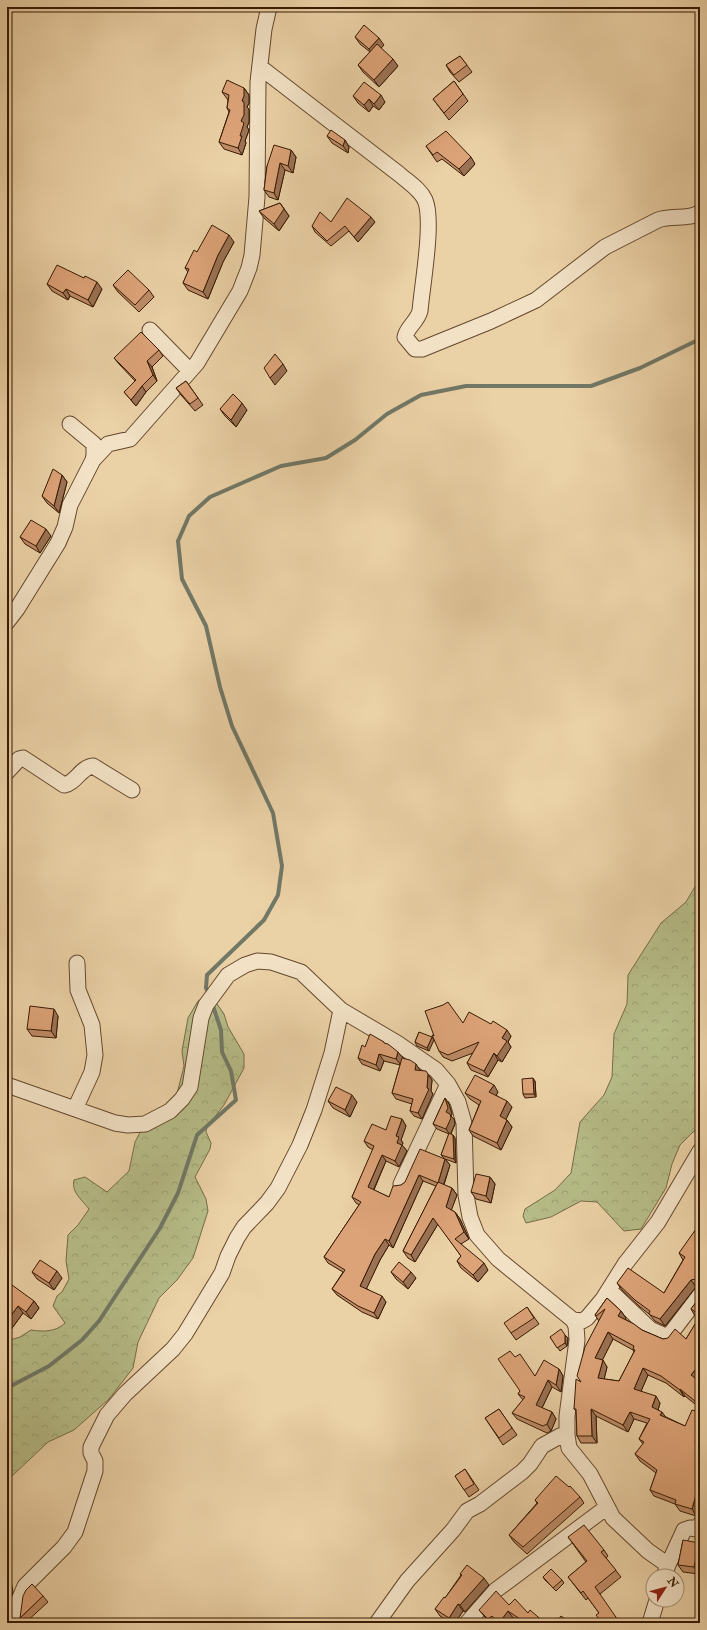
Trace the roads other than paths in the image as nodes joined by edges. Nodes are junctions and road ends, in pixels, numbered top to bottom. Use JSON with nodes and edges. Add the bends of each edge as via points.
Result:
{"nodes":[{"id":1,"x":269,"y":7,"type":"edge"},
{"id":2,"x":260,"y":67,"type":"junction"},
{"id":3,"x":700,"y":212,"type":"edge"},
{"id":4,"x":150,"y":330,"type":"dead end"},
{"id":5,"x":190,"y":371,"type":"junction"},
{"id":6,"x":70,"y":424,"type":"dead end"},
{"id":7,"x":93,"y":460,"type":"junction"},
{"id":8,"x":7,"y":622,"type":"edge"},
{"id":9,"x":7,"y":772,"type":"edge"},
{"id":10,"x":132,"y":790,"type":"dead end"},
{"id":11,"x":77,"y":963,"type":"dead end"},
{"id":12,"x":341,"y":1010,"type":"junction"},
{"id":13,"x":448,"y":1084,"type":"junction"},
{"id":14,"x":7,"y":1085,"type":"edge"},
{"id":15,"x":75,"y":1109,"type":"junction"},
{"id":16,"x":700,"y":1151,"type":"edge"},
{"id":17,"x":401,"y":1184,"type":"edge"},
{"id":18,"x":609,"y":1290,"type":"junction"},
{"id":19,"x":700,"y":1295,"type":"edge"},
{"id":20,"x":573,"y":1320,"type":"junction"},
{"id":21,"x":567,"y":1435,"type":"junction"},
{"id":22,"x":607,"y":1507,"type":"junction"},
{"id":23,"x":700,"y":1524,"type":"edge"},
{"id":24,"x":664,"y":1568,"type":"edge"},
{"id":25,"x":667,"y":1568,"type":"edge"},
{"id":26,"x":655,"y":1608,"type":"edge"},
{"id":27,"x":14,"y":1623,"type":"edge"},
{"id":28,"x":377,"y":1623,"type":"edge"},
{"id":29,"x":467,"y":1623,"type":"edge"},
{"id":30,"x":650,"y":1623,"type":"edge"}],
"edges":[{"from":1,"to":2,"type":"street"},
{"from":2,"to":3,"type":"street","via":[[399,174],[424,199],[429,230],[420,311],[405,337],[415,349],[422,349],[536,300],[605,247],[658,220],[694,216]]},
{"from":2,"to":5,"type":"street","via":[[252,255],[240,291]]},
{"from":4,"to":5,"type":"street"},
{"from":5,"to":7,"type":"street","via":[[130,439],[108,444]]},
{"from":6,"to":7,"type":"street","via":[[94,444]]},
{"from":7,"to":8,"type":"street","via":[[70,505],[58,543]]},
{"from":9,"to":10,"type":"street","via":[[23,758],[64,785],[69,784],[86,768],[93,766]]},
{"from":11,"to":15,"type":"street","via":[[78,990],[92,1025],[94,1055],[92,1072]]},
{"from":12,"to":13,"type":"street","via":[[397,1043],[436,1070]]},
{"from":12,"to":15,"type":"street","via":[[301,972],[271,962],[256,961],[245,964],[228,974],[206,1005],[198,1032],[190,1087],[170,1111],[145,1124],[128,1125]]},
{"from":12,"to":27,"type":"street","via":[[332,1053],[314,1110],[278,1188],[244,1227],[215,1286],[181,1339],[107,1415],[91,1447],[95,1471],[75,1532],[64,1547],[25,1586],[18,1600]]},
{"from":13,"to":17,"type":"street"},
{"from":13,"to":20,"type":"street","via":[[458,1102],[464,1123],[466,1195],[477,1235],[498,1259]]},
{"from":14,"to":15,"type":"street"},
{"from":16,"to":18,"type":"street","via":[[658,1222],[624,1264]]},
{"from":18,"to":19,"type":"street","via":[[650,1328],[668,1337]]},
{"from":18,"to":20,"type":"street","via":[[587,1318],[582,1321]]},
{"from":20,"to":21,"type":"street","via":[[576,1326],[576,1340]]},
{"from":21,"to":22,"type":"street","via":[[569,1448],[590,1474]]},
{"from":21,"to":28,"type":"street","via":[[542,1446],[522,1472],[467,1511],[454,1530],[407,1581]]},
{"from":22,"to":24,"type":"street","via":[[613,1518]]},
{"from":22,"to":29,"type":"street","via":[[496,1590]]},
{"from":23,"to":25,"type":"street","via":[[697,1529],[684,1530]]},
{"from":26,"to":30,"type":"street"}]}
